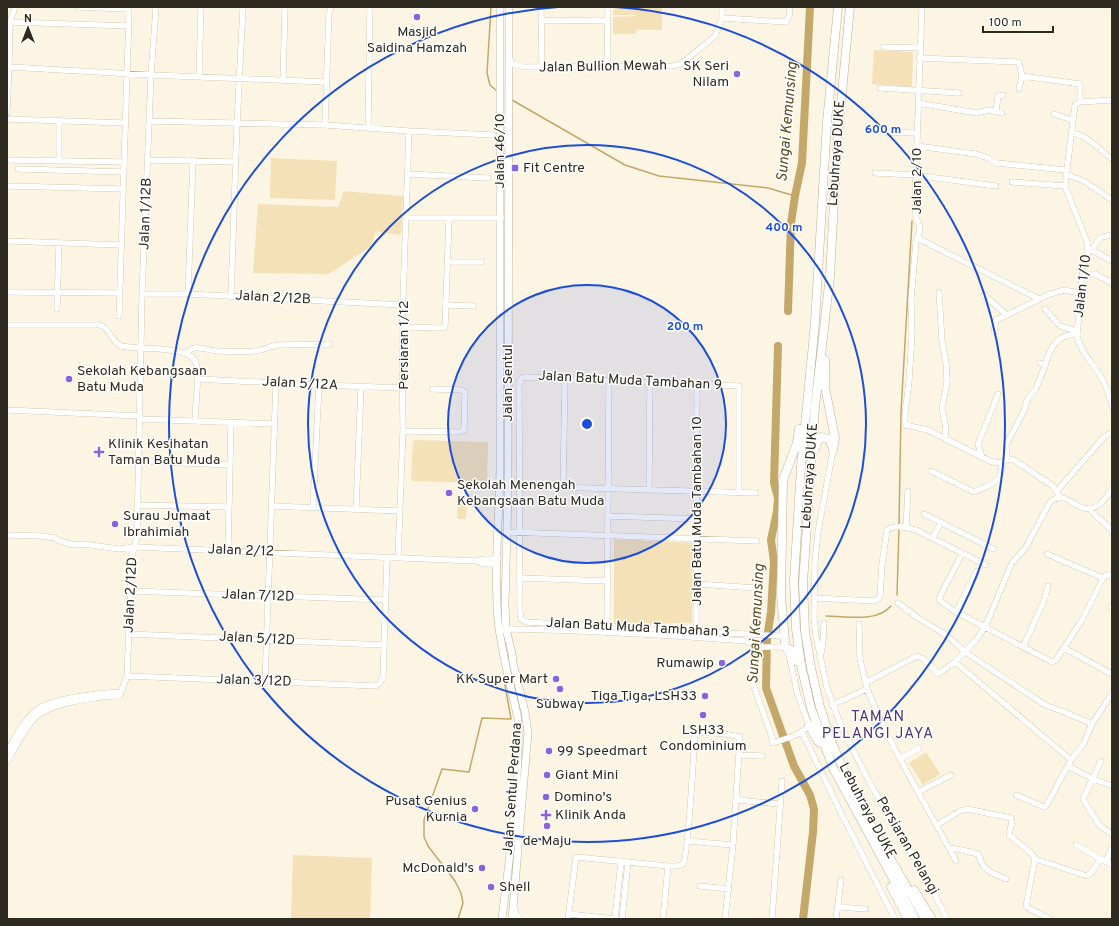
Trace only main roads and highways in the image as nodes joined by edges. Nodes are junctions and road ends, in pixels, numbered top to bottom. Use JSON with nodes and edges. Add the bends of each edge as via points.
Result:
{"nodes":[{"id":1,"x":500,"y":7,"type":"edge"},
{"id":2,"x":509,"y":7,"type":"edge"},
{"id":3,"x":838,"y":7,"type":"edge"},
{"id":4,"x":850,"y":7,"type":"edge"},
{"id":5,"x":509,"y":273,"type":"joint"},
{"id":6,"x":500,"y":296,"type":"joint"},
{"id":7,"x":814,"y":333,"type":"junction"},
{"id":8,"x":824,"y":336,"type":"junction"},
{"id":9,"x":812,"y":454,"type":"junction"},
{"id":10,"x":499,"y":519,"type":"junction"},
{"id":11,"x":507,"y":532,"type":"junction"},
{"id":12,"x":498,"y":544,"type":"junction"},
{"id":13,"x":507,"y":554,"type":"junction"},
{"id":14,"x":499,"y":562,"type":"junction"},
{"id":15,"x":507,"y":571,"type":"junction"},
{"id":16,"x":811,"y":708,"type":"junction"},
{"id":17,"x":518,"y":718,"type":"junction"},
{"id":18,"x":809,"y":725,"type":"road end"},
{"id":19,"x":526,"y":730,"type":"junction"},
{"id":20,"x":518,"y":741,"type":"junction"},
{"id":21,"x":824,"y":746,"type":"junction"},
{"id":22,"x":857,"y":814,"type":"junction"},
{"id":23,"x":872,"y":826,"type":"junction"},
{"id":24,"x":502,"y":919,"type":"edge"},
{"id":25,"x":512,"y":919,"type":"edge"},
{"id":26,"x":908,"y":919,"type":"edge"},
{"id":27,"x":915,"y":919,"type":"edge"},
{"id":28,"x":925,"y":919,"type":"edge"},
{"id":29,"x":932,"y":919,"type":"edge"}],
"edges":[{"from":1,"to":6,"type":"main road","name":"Jalan 46/10"},
{"from":2,"to":5,"type":"main road","name":"Jalan 46/10"},
{"from":3,"to":7,"type":"highway","name":"Lebuhraya DUKE","via":[[827,122]]},
{"from":4,"to":8,"type":"highway","name":"Lebuhraya DUKE","via":[[837,146]]},
{"from":5,"to":11,"type":"main road","name":"Jalan Sentul"},
{"from":6,"to":10,"type":"main road","name":"Jalan Sentul"},
{"from":7,"to":16,"type":"highway","name":"Lebuhraya DUKE","via":[[801,467],[794,581],[798,647]]},
{"from":7,"to":16,"type":"highway","via":[[797,443],[783,480],[781,596],[784,647],[790,648],[794,653],[804,699]]},
{"from":8,"to":9,"type":"highway","name":"Lebuhraya DUKE"},
{"from":8,"to":9,"type":"highway","via":[[825,387],[835,438],[833,450],[828,439],[821,437]]},
{"from":9,"to":23,"type":"highway","name":"Lebuhraya DUKE","via":[[803,583],[805,631],[820,707],[832,743]]},
{"from":10,"to":11,"type":"main road"},
{"from":10,"to":12,"type":"main road"},
{"from":11,"to":12,"type":"main road"},
{"from":11,"to":13,"type":"main road"},
{"from":12,"to":14,"type":"main road"},
{"from":13,"to":14,"type":"main road"},
{"from":13,"to":15,"type":"main road"},
{"from":14,"to":15,"type":"main road"},
{"from":14,"to":17,"type":"main road","name":"Jalan Sentul Perdana","via":[[496,570],[498,622]]},
{"from":15,"to":19,"type":"main road","name":"Jalan Sentul Perdana","via":[[506,629]]},
{"from":16,"to":21,"type":"highway","name":"Lebuhraya DUKE"},
{"from":17,"to":19,"type":"main road"},
{"from":17,"to":20,"type":"main road","name":"Jalan Sentul Perdana"},
{"from":18,"to":21,"type":"highway","via":[[817,740]]},
{"from":19,"to":20,"type":"main road"},
{"from":19,"to":25,"type":"main road","name":"Jalan Sentul Perdana"},
{"from":20,"to":24,"type":"main road","name":"Jalan Sentul Perdana"},
{"from":21,"to":22,"type":"highway","name":"Lebuhraya DUKE"},
{"from":22,"to":26,"type":"highway"},
{"from":22,"to":27,"type":"highway","name":"Lebuhraya DUKE"},
{"from":23,"to":28,"type":"highway","name":"Lebuhraya DUKE"},
{"from":23,"to":29,"type":"highway","via":[[891,850]]}]}
